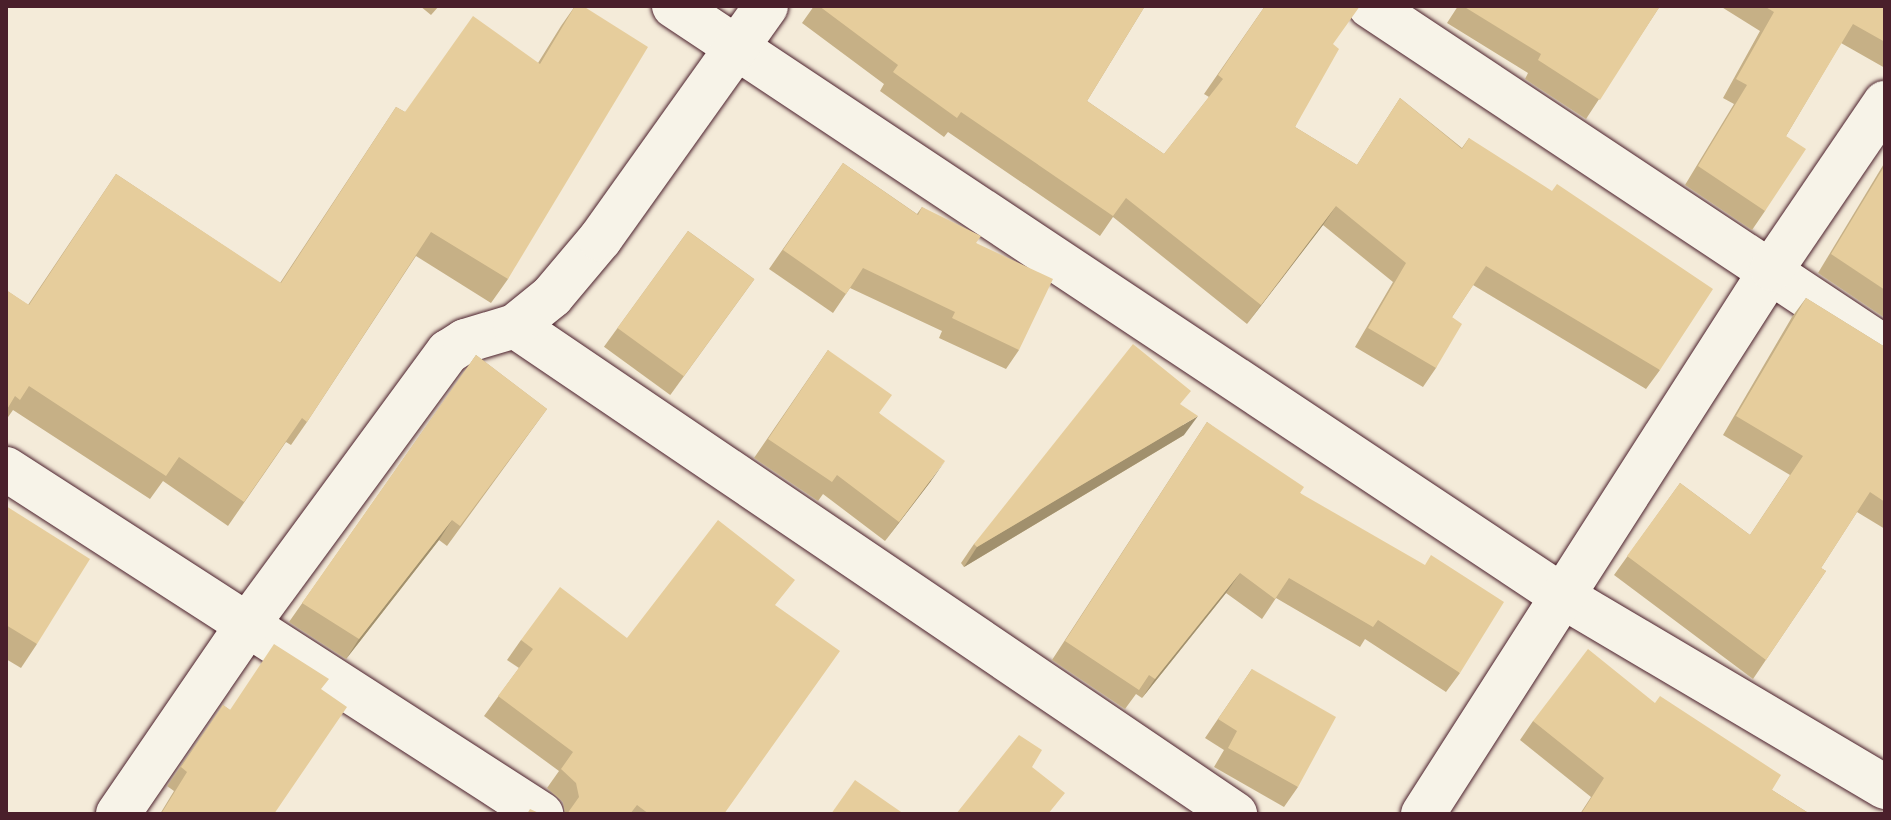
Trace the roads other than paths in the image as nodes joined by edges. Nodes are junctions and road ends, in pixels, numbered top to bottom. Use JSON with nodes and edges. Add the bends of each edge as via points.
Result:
{"nodes":[{"id":1,"x":674,"y":6,"type":"edge"},
{"id":2,"x":766,"y":6,"type":"edge"},
{"id":3,"x":1370,"y":6,"type":"edge"},
{"id":4,"x":738,"y":48,"type":"junction"},
{"id":5,"x":1885,"y":103,"type":"edge"},
{"id":6,"x":1772,"y":269,"type":"junction"},
{"id":7,"x":515,"y":326,"type":"junction"},
{"id":8,"x":1885,"y":348,"type":"edge"},
{"id":9,"x":6,"y":469,"type":"edge"},
{"id":10,"x":1562,"y":596,"type":"junction"},
{"id":11,"x":248,"y":624,"type":"junction"},
{"id":12,"x":1885,"y":787,"type":"edge"},
{"id":13,"x":118,"y":814,"type":"edge"},
{"id":14,"x":541,"y":814,"type":"edge"},
{"id":15,"x":1235,"y":814,"type":"edge"},
{"id":16,"x":1423,"y":814,"type":"edge"}],
"edges":[{"from":1,"to":4,"type":"street"},
{"from":2,"to":4,"type":"street"},
{"from":3,"to":6,"type":"street"},
{"from":4,"to":7,"type":"street","via":[[600,239],[552,296]]},
{"from":4,"to":10,"type":"street"},
{"from":5,"to":6,"type":"street"},
{"from":6,"to":8,"type":"street"},
{"from":6,"to":10,"type":"street"},
{"from":7,"to":11,"type":"street","via":[[465,341],[448,352]]},
{"from":7,"to":15,"type":"street"},
{"from":9,"to":11,"type":"street"},
{"from":10,"to":12,"type":"street"},
{"from":10,"to":16,"type":"street"},
{"from":11,"to":13,"type":"street"},
{"from":11,"to":14,"type":"street"}]}
